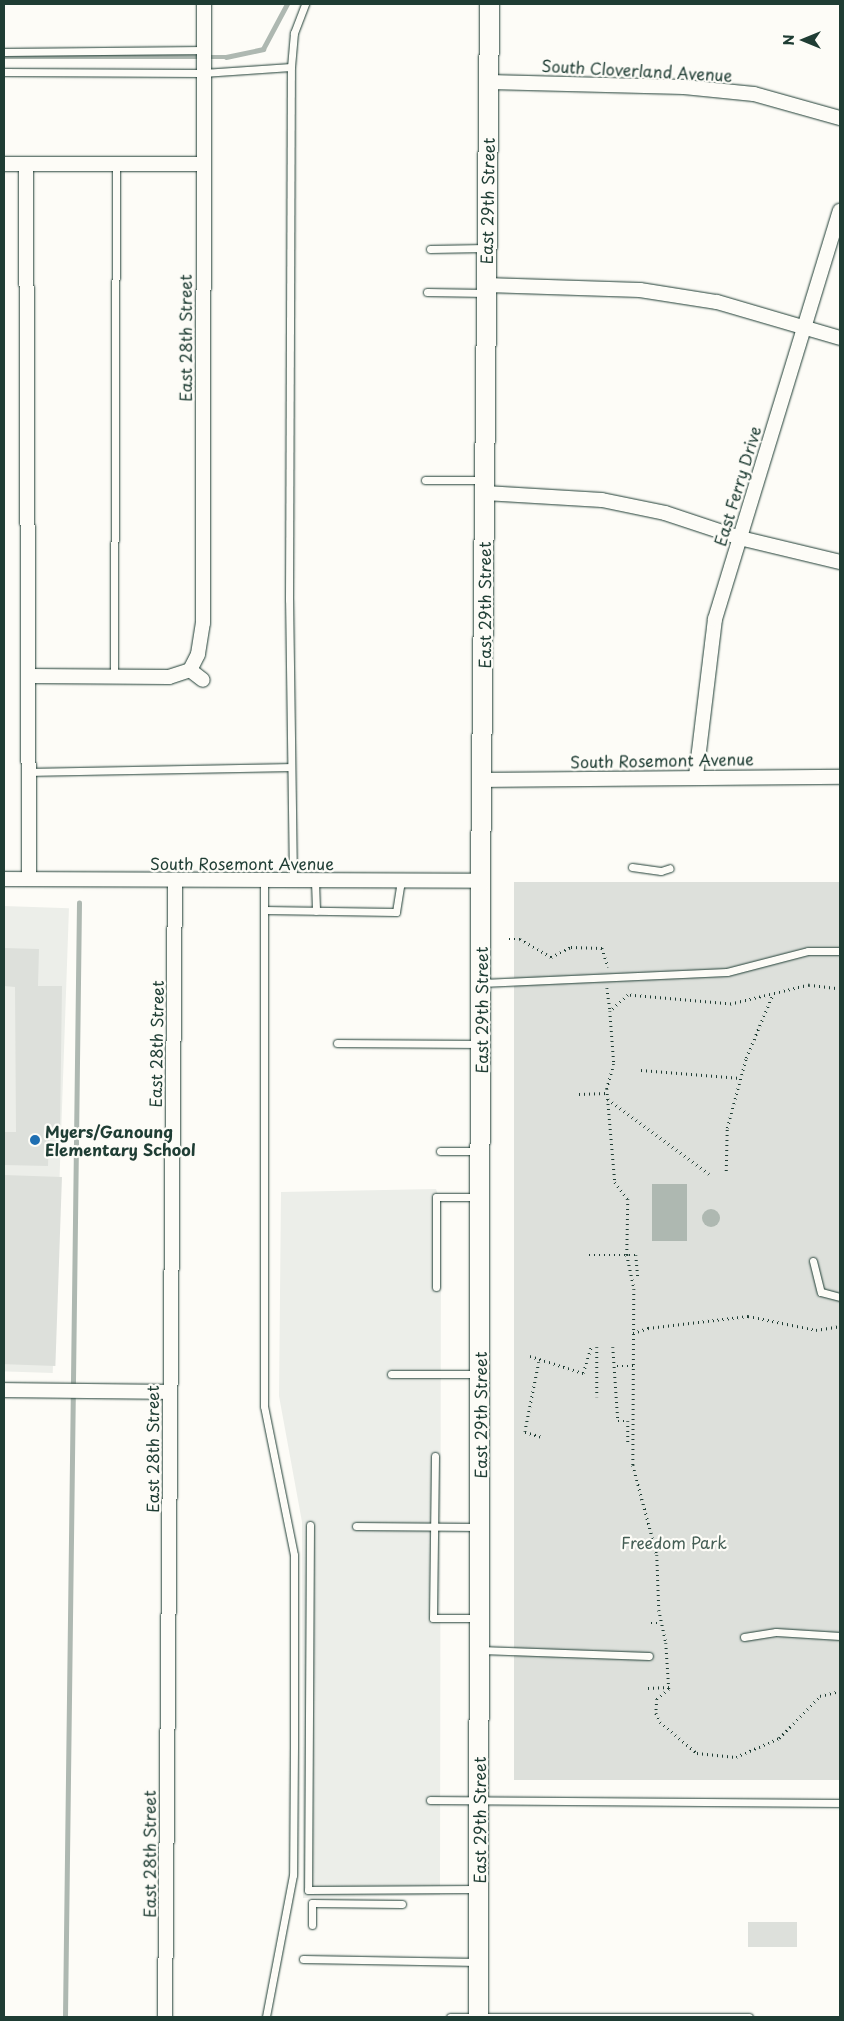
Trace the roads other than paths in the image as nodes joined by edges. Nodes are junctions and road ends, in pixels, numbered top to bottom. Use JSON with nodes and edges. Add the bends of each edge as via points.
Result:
{"nodes":[{"id":1,"x":204,"y":4,"type":"edge"},
{"id":2,"x":305,"y":4,"type":"edge"},
{"id":3,"x":489,"y":4,"type":"edge"},
{"id":4,"x":203,"y":50,"type":"junction"},
{"id":5,"x":4,"y":52,"type":"edge"},
{"id":6,"x":291,"y":68,"type":"junction"},
{"id":7,"x":4,"y":72,"type":"edge"},
{"id":8,"x":203,"y":73,"type":"junction"},
{"id":9,"x":489,"y":82,"type":"junction"},
{"id":10,"x":840,"y":118,"type":"edge"},
{"id":11,"x":4,"y":164,"type":"edge"},
{"id":12,"x":26,"y":164,"type":"junction"},
{"id":13,"x":203,"y":164,"type":"junction"},
{"id":14,"x":116,"y":165,"type":"junction"},
{"id":15,"x":840,"y":211,"type":"edge"},
{"id":16,"x":487,"y":248,"type":"junction"},
{"id":17,"x":430,"y":249,"type":"dead end"},
{"id":18,"x":486,"y":289,"type":"junction"},
{"id":19,"x":427,"y":292,"type":"dead end"},
{"id":20,"x":803,"y":328,"type":"junction"},
{"id":21,"x":840,"y":338,"type":"edge"},
{"id":22,"x":426,"y":480,"type":"dead end"},
{"id":23,"x":485,"y":486,"type":"junction"},
{"id":24,"x":740,"y":538,"type":"junction"},
{"id":25,"x":840,"y":562,"type":"edge"},
{"id":26,"x":190,"y":670,"type":"junction"},
{"id":27,"x":29,"y":676,"type":"junction"},
{"id":28,"x":114,"y":676,"type":"junction"},
{"id":29,"x":203,"y":680,"type":"dead end"},
{"id":30,"x":290,"y":767,"type":"junction"},
{"id":31,"x":29,"y":772,"type":"junction"},
{"id":32,"x":696,"y":776,"type":"junction"},
{"id":33,"x":840,"y":777,"type":"edge"},
{"id":34,"x":483,"y":780,"type":"junction"},
{"id":35,"x":632,"y":867,"type":"dead end"},
{"id":36,"x":670,"y":868,"type":"dead end"},
{"id":37,"x":4,"y":878,"type":"edge"},
{"id":38,"x":29,"y":878,"type":"junction"},
{"id":39,"x":175,"y":881,"type":"junction"},
{"id":40,"x":264,"y":881,"type":"junction"},
{"id":41,"x":293,"y":881,"type":"junction"},
{"id":42,"x":314,"y":881,"type":"junction"},
{"id":43,"x":401,"y":881,"type":"junction"},
{"id":44,"x":480,"y":881,"type":"junction"},
{"id":45,"x":264,"y":910,"type":"junction"},
{"id":46,"x":316,"y":911,"type":"junction"},
{"id":47,"x":840,"y":951,"type":"edge"},
{"id":48,"x":480,"y":983,"type":"junction"},
{"id":49,"x":337,"y":1043,"type":"dead end"},
{"id":50,"x":481,"y":1044,"type":"junction"},
{"id":51,"x":440,"y":1151,"type":"dead end"},
{"id":52,"x":480,"y":1151,"type":"junction"},
{"id":53,"x":480,"y":1197,"type":"junction"},
{"id":54,"x":813,"y":1261,"type":"dead end"},
{"id":55,"x":436,"y":1287,"type":"dead end"},
{"id":56,"x":840,"y":1297,"type":"edge"},
{"id":57,"x":391,"y":1374,"type":"dead end"},
{"id":58,"x":480,"y":1374,"type":"junction"},
{"id":59,"x":4,"y":1390,"type":"edge"},
{"id":60,"x":170,"y":1392,"type":"junction"},
{"id":61,"x":436,"y":1456,"type":"dead end"},
{"id":62,"x":310,"y":1525,"type":"dead end"},
{"id":63,"x":356,"y":1526,"type":"dead end"},
{"id":64,"x":434,"y":1527,"type":"junction"},
{"id":65,"x":480,"y":1527,"type":"junction"},
{"id":66,"x":480,"y":1618,"type":"junction"},
{"id":67,"x":840,"y":1636,"type":"edge"},
{"id":68,"x":744,"y":1637,"type":"dead end"},
{"id":69,"x":480,"y":1650,"type":"junction"},
{"id":70,"x":649,"y":1656,"type":"dead end"},
{"id":71,"x":430,"y":1800,"type":"dead end"},
{"id":72,"x":480,"y":1800,"type":"junction"},
{"id":73,"x":840,"y":1803,"type":"edge"},
{"id":74,"x":479,"y":1889,"type":"junction"},
{"id":75,"x":402,"y":1904,"type":"dead end"},
{"id":76,"x":312,"y":1925,"type":"dead end"},
{"id":77,"x":302,"y":1959,"type":"dead end"},
{"id":78,"x":478,"y":1962,"type":"junction"},
{"id":79,"x":165,"y":2017,"type":"edge"},
{"id":80,"x":266,"y":2017,"type":"edge"},
{"id":81,"x":450,"y":2017,"type":"edge"},
{"id":82,"x":478,"y":2017,"type":"edge"},
{"id":83,"x":749,"y":2017,"type":"edge"}],
"edges":[{"from":1,"to":4,"type":"street","name":"East 28th Street"},
{"from":2,"to":6,"type":"lane","via":[[294,33]]},
{"from":3,"to":9,"type":"street","name":"East 29th Street"},
{"from":4,"to":5,"type":"lane"},
{"from":4,"to":8,"type":"street","name":"East 28th Street"},
{"from":6,"to":8,"type":"lane"},
{"from":6,"to":30,"type":"lane"},
{"from":7,"to":8,"type":"lane"},
{"from":8,"to":13,"type":"street","name":"East 28th Street"},
{"from":9,"to":10,"type":"street","name":"South Cloverland Avenue","via":[[693,88],[754,94]]},
{"from":9,"to":16,"type":"street","name":"East 29th Street"},
{"from":11,"to":12,"type":"street"},
{"from":12,"to":14,"type":"street"},
{"from":12,"to":27,"type":"street"},
{"from":13,"to":14,"type":"street"},
{"from":13,"to":26,"type":"street","name":"East 28th Street","via":[[203,623],[198,654]]},
{"from":14,"to":28,"type":"lane"},
{"from":15,"to":20,"type":"street","name":"East Ferry Drive"},
{"from":16,"to":17,"type":"lane"},
{"from":16,"to":18,"type":"street","name":"East 29th Street"},
{"from":18,"to":19,"type":"lane"},
{"from":18,"to":20,"type":"street","via":[[640,290],[716,302]]},
{"from":18,"to":23,"type":"street","name":"East 29th Street"},
{"from":20,"to":21,"type":"street"},
{"from":20,"to":24,"type":"street","name":"East Ferry Drive"},
{"from":22,"to":23,"type":"lane"},
{"from":23,"to":24,"type":"street","via":[[602,500],[665,512]]},
{"from":23,"to":34,"type":"street","name":"East 29th Street"},
{"from":24,"to":25,"type":"street"},
{"from":24,"to":32,"type":"street","name":"East Ferry Drive","via":[[715,619]]},
{"from":26,"to":28,"type":"street","via":[[163,678]]},
{"from":26,"to":29,"type":"street"},
{"from":27,"to":28,"type":"street"},
{"from":27,"to":31,"type":"street"},
{"from":30,"to":31,"type":"lane"},
{"from":30,"to":41,"type":"lane"},
{"from":31,"to":38,"type":"street"},
{"from":32,"to":33,"type":"street","name":"South Rosemont Avenue"},
{"from":32,"to":34,"type":"street","name":"South Rosemont Avenue"},
{"from":34,"to":44,"type":"street","name":"East 29th Street"},
{"from":35,"to":36,"type":"lane","via":[[661,871]]},
{"from":37,"to":38,"type":"street","name":"South Rosemont Avenue"},
{"from":38,"to":39,"type":"street","name":"South Rosemont Avenue"},
{"from":39,"to":40,"type":"street","name":"South Rosemont Avenue"},
{"from":39,"to":60,"type":"street","name":"East 28th Street"},
{"from":40,"to":41,"type":"street","name":"South Rosemont Avenue"},
{"from":40,"to":45,"type":"lane"},
{"from":41,"to":42,"type":"street","name":"South Rosemont Avenue"},
{"from":42,"to":43,"type":"street","name":"South Rosemont Avenue"},
{"from":42,"to":46,"type":"lane"},
{"from":43,"to":44,"type":"street","name":"South Rosemont Avenue"},
{"from":43,"to":46,"type":"lane","via":[[396,912]]},
{"from":44,"to":48,"type":"street","name":"East 29th Street"},
{"from":45,"to":46,"type":"lane"},
{"from":45,"to":80,"type":"lane","via":[[264,1406],[294,1556],[293,1875]]},
{"from":47,"to":48,"type":"lane","via":[[808,951],[727,972]]},
{"from":48,"to":50,"type":"street","name":"East 29th Street"},
{"from":49,"to":50,"type":"lane"},
{"from":50,"to":52,"type":"street","name":"East 29th Street"},
{"from":51,"to":52,"type":"lane"},
{"from":52,"to":53,"type":"street","name":"East 29th Street"},
{"from":53,"to":55,"type":"lane","via":[[436,1197]]},
{"from":53,"to":58,"type":"street","name":"East 29th Street"},
{"from":54,"to":56,"type":"lane","via":[[821,1292]]},
{"from":57,"to":58,"type":"lane"},
{"from":58,"to":65,"type":"street","name":"East 29th Street"},
{"from":59,"to":60,"type":"street"},
{"from":60,"to":79,"type":"street","name":"East 28th Street"},
{"from":61,"to":64,"type":"lane"},
{"from":62,"to":74,"type":"lane","via":[[308,1890]]},
{"from":63,"to":64,"type":"lane"},
{"from":64,"to":65,"type":"lane"},
{"from":64,"to":66,"type":"lane","via":[[433,1618]]},
{"from":65,"to":66,"type":"street","name":"East 29th Street"},
{"from":66,"to":69,"type":"street","name":"East 29th Street"},
{"from":67,"to":68,"type":"lane","via":[[776,1632]]},
{"from":69,"to":70,"type":"lane"},
{"from":69,"to":72,"type":"street","name":"East 29th Street"},
{"from":71,"to":72,"type":"lane"},
{"from":72,"to":73,"type":"lane"},
{"from":72,"to":74,"type":"street","name":"East 29th Street"},
{"from":74,"to":78,"type":"street","name":"East 29th Street"},
{"from":75,"to":76,"type":"lane","via":[[312,1904]]},
{"from":77,"to":78,"type":"lane"},
{"from":78,"to":82,"type":"street","name":"East 29th Street"},
{"from":81,"to":82,"type":"lane"},
{"from":82,"to":83,"type":"lane"}]}
